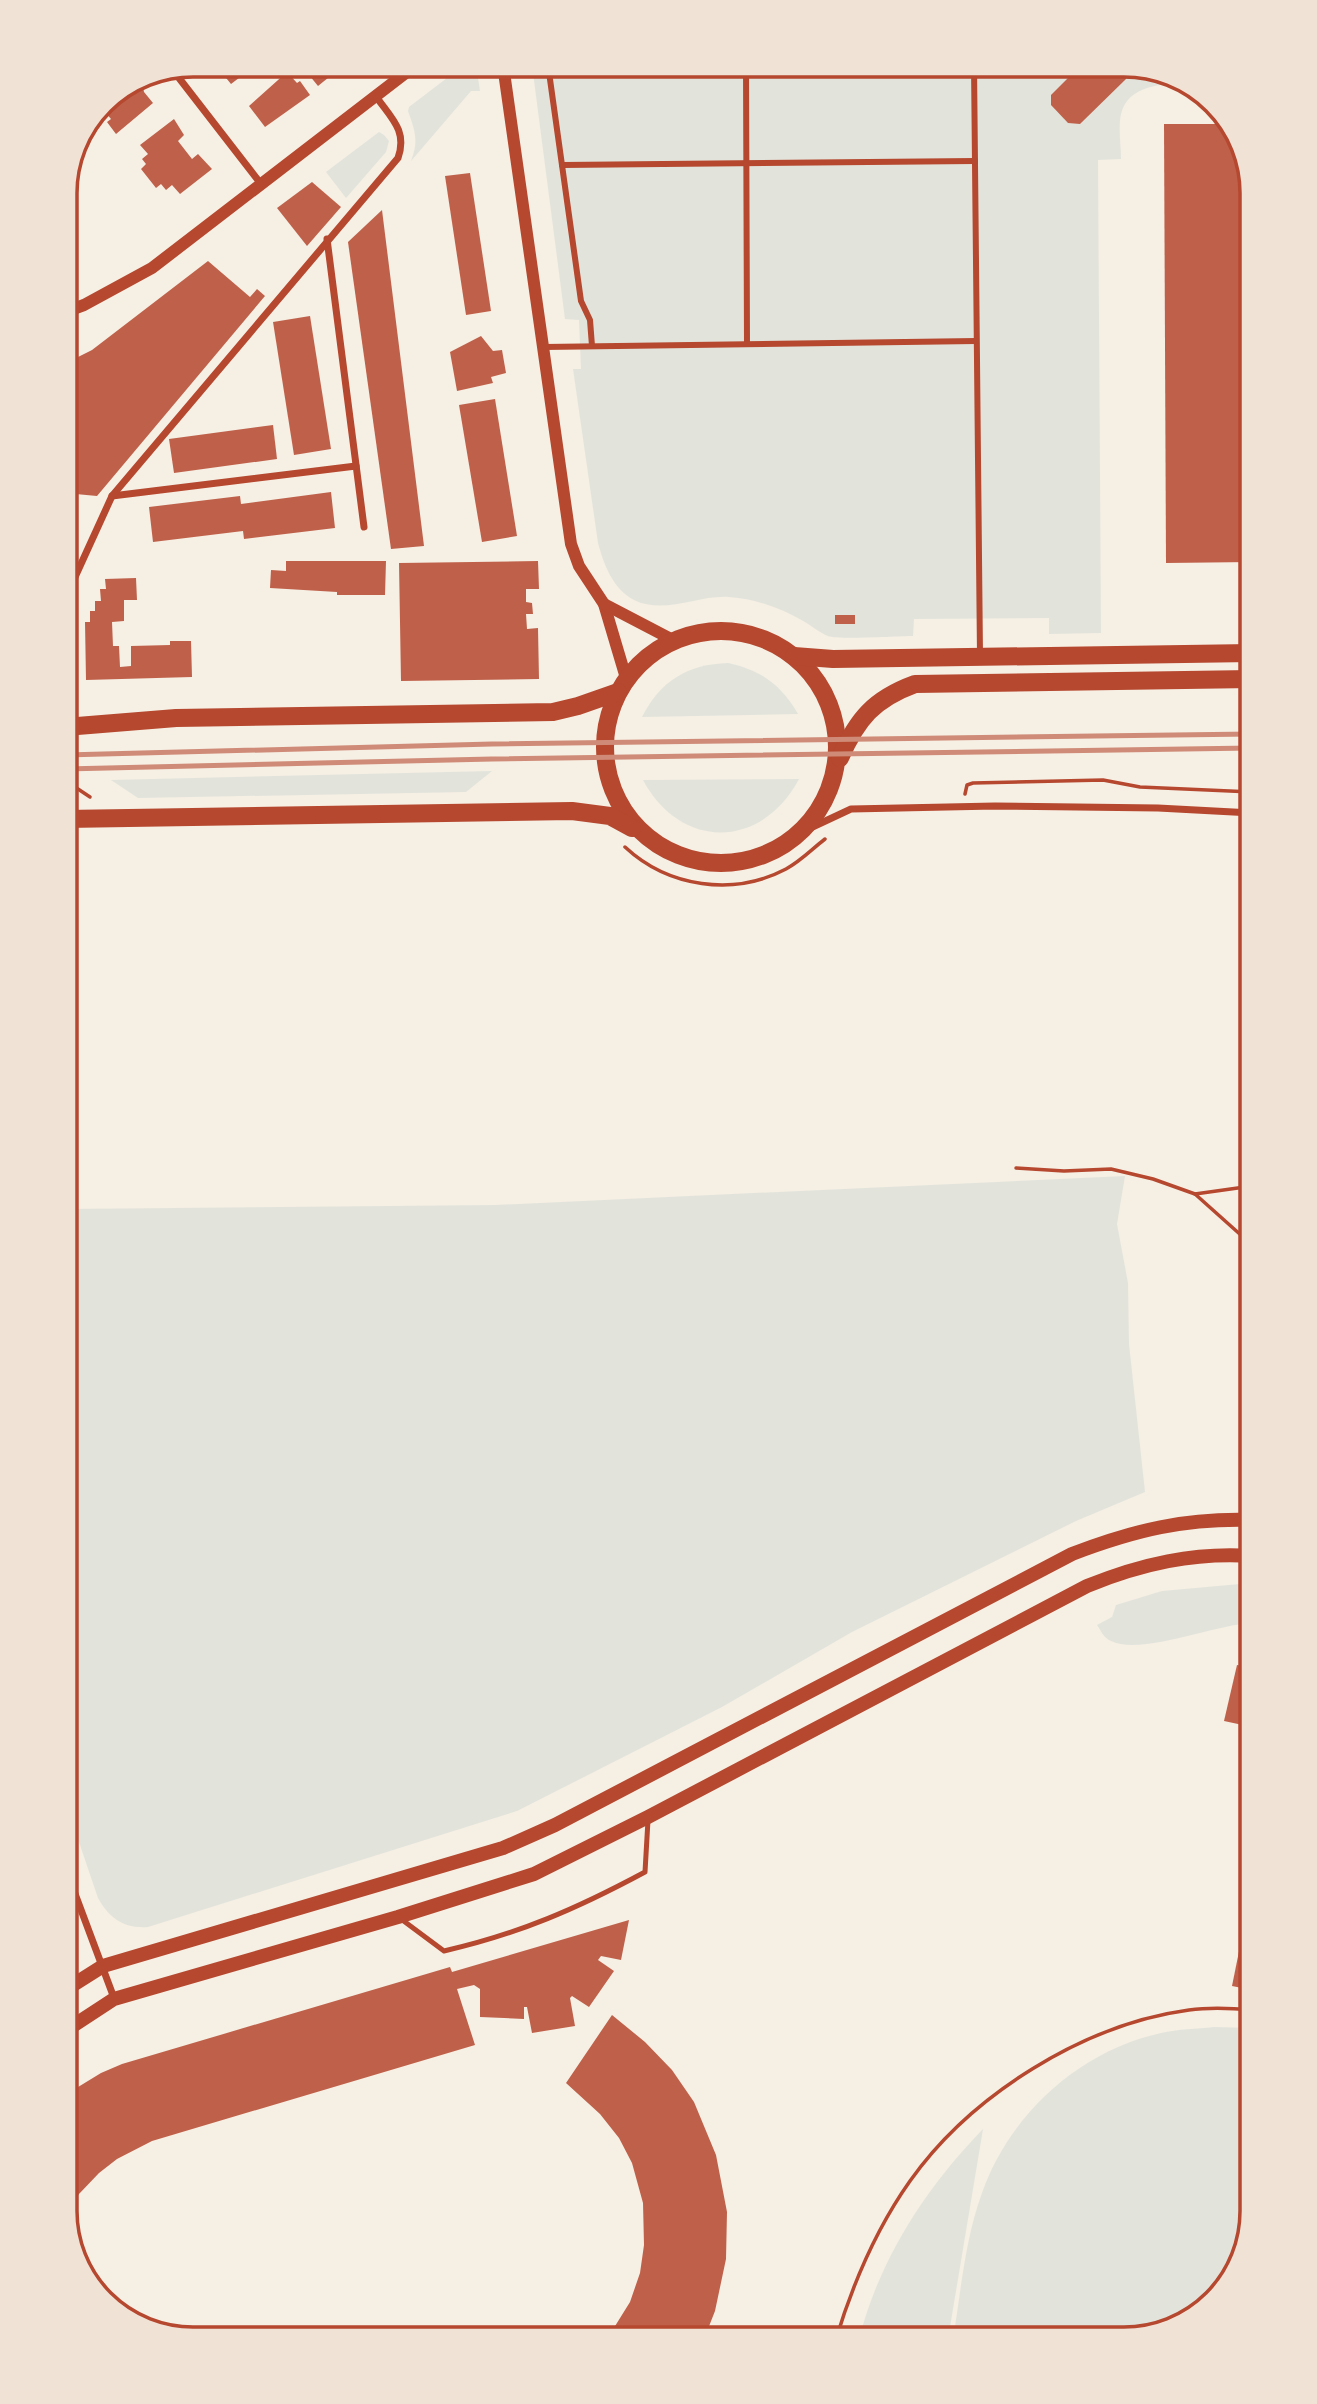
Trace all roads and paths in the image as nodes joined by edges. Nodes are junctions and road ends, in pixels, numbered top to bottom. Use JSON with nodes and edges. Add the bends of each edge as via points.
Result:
{"nodes":[{"id":1,"x":400,"y":77,"type":"edge"},
{"id":2,"x":505,"y":77,"type":"edge"},
{"id":3,"x":550,"y":77,"type":"edge"},
{"id":4,"x":746,"y":77,"type":"edge"},
{"id":5,"x":974,"y":77,"type":"edge"},
{"id":6,"x":179,"y":78,"type":"edge"},
{"id":7,"x":375,"y":95,"type":"junction"},
{"id":8,"x":975,"y":161,"type":"junction"},
{"id":9,"x":747,"y":163,"type":"junction"},
{"id":10,"x":562,"y":165,"type":"junction"},
{"id":11,"x":261,"y":184,"type":"junction"},
{"id":12,"x":327,"y":239,"type":"junction"},
{"id":13,"x":77,"y":308,"type":"edge"},
{"id":14,"x":976,"y":341,"type":"junction"},
{"id":15,"x":747,"y":344,"type":"junction"},
{"id":16,"x":592,"y":345,"type":"junction"},
{"id":17,"x":542,"y":347,"type":"junction"},
{"id":18,"x":356,"y":466,"type":"junction"},
{"id":19,"x":112,"y":496,"type":"junction"},
{"id":20,"x":364,"y":527,"type":"dead end"},
{"id":21,"x":77,"y":572,"type":"edge"},
{"id":22,"x":604,"y":604,"type":"junction"},
{"id":23,"x":673,"y":640,"type":"junction"},
{"id":24,"x":1240,"y":653,"type":"edge"},
{"id":25,"x":794,"y":656,"type":"junction"},
{"id":26,"x":980,"y":657,"type":"junction"},
{"id":27,"x":1240,"y":680,"type":"edge"},
{"id":28,"x":622,"y":685,"type":"junction"},
{"id":29,"x":77,"y":726,"type":"edge"},
{"id":30,"x":836,"y":768,"type":"junction"},
{"id":31,"x":1240,"y":812,"type":"edge"},
{"id":32,"x":77,"y":820,"type":"edge"},
{"id":33,"x":804,"y":831,"type":"junction"},
{"id":34,"x":646,"y":838,"type":"junction"},
{"id":35,"x":1016,"y":1168,"type":"dead end"},
{"id":36,"x":1240,"y":1188,"type":"edge"},
{"id":37,"x":1195,"y":1194,"type":"junction"},
{"id":38,"x":1240,"y":1234,"type":"edge"},
{"id":39,"x":1240,"y":1520,"type":"edge"},
{"id":40,"x":1240,"y":1555,"type":"edge"},
{"id":41,"x":648,"y":1817,"type":"junction"},
{"id":42,"x":77,"y":1898,"type":"edge"},
{"id":43,"x":398,"y":1917,"type":"junction"},
{"id":44,"x":103,"y":1966,"type":"junction"},
{"id":45,"x":77,"y":1982,"type":"edge"},
{"id":46,"x":114,"y":1999,"type":"junction"},
{"id":47,"x":1240,"y":2009,"type":"edge"},
{"id":48,"x":77,"y":2023,"type":"edge"},
{"id":49,"x":840,"y":2327,"type":"edge"}],
"edges":[{"from":1,"to":7,"type":"street"},
{"from":2,"to":17,"type":"street"},
{"from":3,"to":10,"type":"street"},
{"from":4,"to":9,"type":"street"},
{"from":5,"to":8,"type":"street"},
{"from":6,"to":11,"type":"street"},
{"from":7,"to":11,"type":"street"},
{"from":7,"to":12,"type":"street","via":[[400,130],[403,144],[398,158]]},
{"from":8,"to":9,"type":"street"},
{"from":8,"to":14,"type":"street"},
{"from":9,"to":10,"type":"street"},
{"from":9,"to":15,"type":"street"},
{"from":10,"to":16,"type":"street","via":[[581,301],[590,320]]},
{"from":11,"to":13,"type":"street","via":[[152,268]]},
{"from":12,"to":18,"type":"street"},
{"from":12,"to":19,"type":"street"},
{"from":14,"to":15,"type":"street"},
{"from":14,"to":26,"type":"street"},
{"from":15,"to":16,"type":"street"},
{"from":16,"to":17,"type":"street"},
{"from":17,"to":22,"type":"street","via":[[571,544],[579,566]]},
{"from":18,"to":19,"type":"street"},
{"from":18,"to":20,"type":"street"},
{"from":19,"to":21,"type":"street"},
{"from":22,"to":23,"type":"street"},
{"from":22,"to":28,"type":"street"},
{"from":23,"to":25,"type":"main road","via":[[704,631],[735,631],[766,639]]},
{"from":23,"to":28,"type":"main road","via":[[646,657]]},
{"from":24,"to":26,"type":"main road"},
{"from":25,"to":26,"type":"main road"},
{"from":25,"to":30,"type":"main road","via":[[816,678],[830,706],[838,737]]},
{"from":27,"to":30,"type":"main road","via":[[915,684],[890,693],[869,710],[851,733]]},
{"from":28,"to":29,"type":"main road","via":[[578,706],[553,712],[176,718]]},
{"from":28,"to":34,"type":"main road","via":[[604,739],[608,776],[622,810]]},
{"from":30,"to":33,"type":"main road","via":[[825,802]]},
{"from":31,"to":33,"type":"street","via":[[1158,808],[852,809]]},
{"from":32,"to":34,"type":"main road","via":[[572,811],[610,816]]},
{"from":33,"to":34,"type":"main road","via":[[763,857],[714,864],[690,860]]},
{"from":35,"to":37,"type":"path","via":[[1111,1169]]},
{"from":36,"to":37,"type":"path"},
{"from":37,"to":38,"type":"path"},
{"from":39,"to":44,"type":"main road","via":[[1171,1523],[1120,1535],[1072,1554],[555,1825],[503,1847]]},
{"from":40,"to":41,"type":"main road","via":[[1172,1559],[1087,1586]]},
{"from":41,"to":43,"type":"main road","via":[[534,1874]]},
{"from":41,"to":43,"type":"lane","via":[[645,1872],[556,1916],[490,1941],[444,1951]]},
{"from":42,"to":44,"type":"street"},
{"from":43,"to":46,"type":"main road"},
{"from":44,"to":45,"type":"main road"},
{"from":44,"to":46,"type":"street"},
{"from":46,"to":48,"type":"main road"},
{"from":47,"to":49,"type":"path","via":[[1190,2009],[1121,2026],[1051,2058],[985,2103],[937,2149],[891,2210],[857,2279]]}]}
